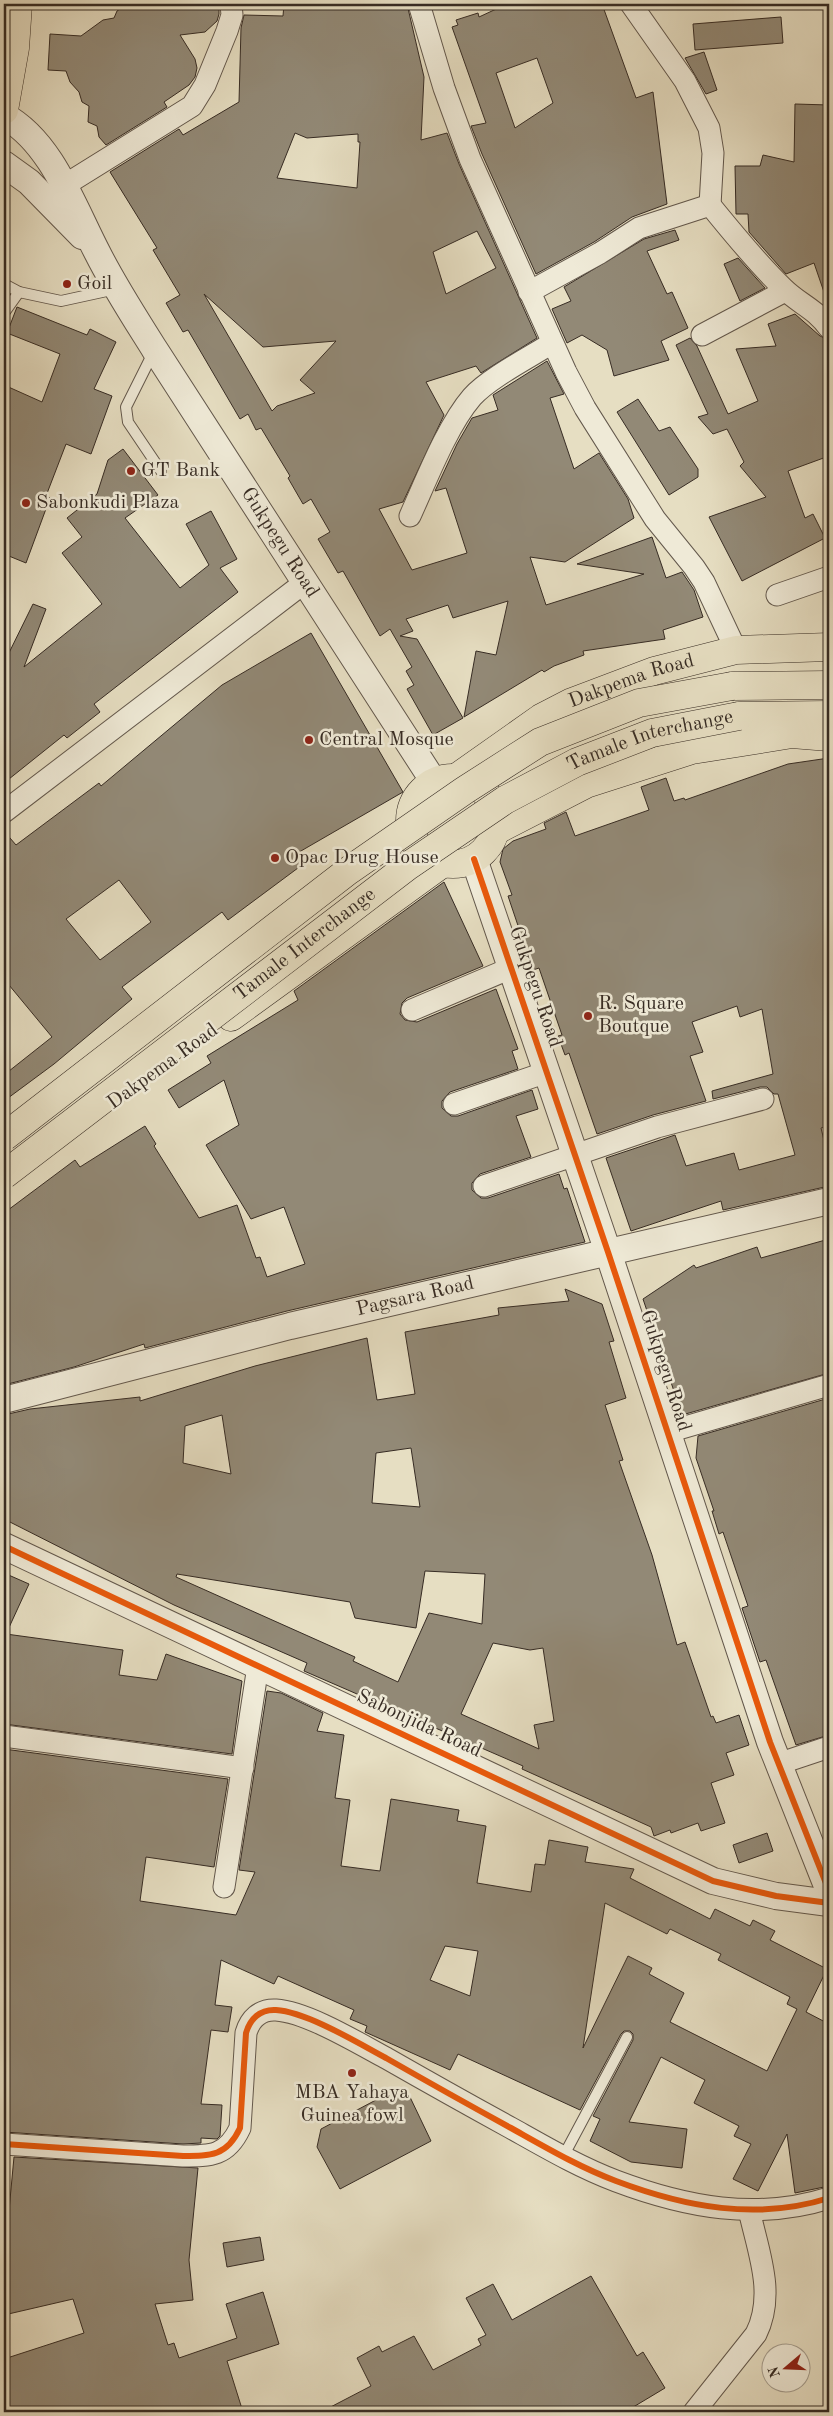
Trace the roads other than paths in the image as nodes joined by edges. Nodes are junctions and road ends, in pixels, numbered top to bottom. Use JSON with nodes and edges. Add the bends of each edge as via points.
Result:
{"nodes":[{"id":1,"x":18,"y":4,"type":"edge"},
{"id":2,"x":231,"y":4,"type":"edge"},
{"id":3,"x":419,"y":4,"type":"edge"},
{"id":4,"x":631,"y":4,"type":"edge"},
{"id":5,"x":4,"y":110,"type":"edge"},
{"id":6,"x":4,"y":116,"type":"edge"},
{"id":7,"x":4,"y":164,"type":"edge"},
{"id":8,"x":65,"y":185,"type":"junction"},
{"id":9,"x":710,"y":204,"type":"junction"},
{"id":10,"x":96,"y":251,"type":"junction"},
{"id":11,"x":4,"y":284,"type":"edge"},
{"id":12,"x":116,"y":289,"type":"junction"},
{"id":13,"x":785,"y":291,"type":"junction"},
{"id":14,"x":19,"y":292,"type":"junction"},
{"id":15,"x":529,"y":292,"type":"junction"},
{"id":16,"x":4,"y":313,"type":"edge"},
{"id":17,"x":829,"y":328,"type":"edge"},
{"id":18,"x":702,"y":335,"type":"dead end"},
{"id":19,"x":552,"y":343,"type":"junction"},
{"id":20,"x":154,"y":350,"type":"junction"},
{"id":21,"x":161,"y":471,"type":"dead end"},
{"id":22,"x":410,"y":516,"type":"dead end"},
{"id":23,"x":829,"y":577,"type":"edge"},
{"id":24,"x":304,"y":583,"type":"junction"},
{"id":25,"x":777,"y":595,"type":"dead end"},
{"id":26,"x":829,"y":647,"type":"edge"},
{"id":27,"x":736,"y":650,"type":"junction"},
{"id":28,"x":829,"y":685,"type":"edge"},
{"id":29,"x":829,"y":715,"type":"edge"},
{"id":30,"x":829,"y":737,"type":"edge"},
{"id":31,"x":445,"y":780,"type":"junction"},
{"id":32,"x":4,"y":812,"type":"edge"},
{"id":33,"x":410,"y":812,"type":"junction"},
{"id":34,"x":495,"y":831,"type":"junction"},
{"id":35,"x":474,"y":859,"type":"junction"},
{"id":36,"x":443,"y":863,"type":"junction"},
{"id":37,"x":511,"y":968,"type":"junction"},
{"id":38,"x":412,"y":1010,"type":"dead end"},
{"id":39,"x":546,"y":1072,"type":"junction"},
{"id":40,"x":763,"y":1099,"type":"dead end"},
{"id":41,"x":454,"y":1104,"type":"dead end"},
{"id":42,"x":4,"y":1124,"type":"edge"},
{"id":43,"x":4,"y":1138,"type":"edge"},
{"id":44,"x":575,"y":1155,"type":"junction"},
{"id":45,"x":4,"y":1175,"type":"edge"},
{"id":46,"x":4,"y":1183,"type":"edge"},
{"id":47,"x":484,"y":1186,"type":"dead end"},
{"id":48,"x":829,"y":1201,"type":"edge"},
{"id":49,"x":608,"y":1252,"type":"junction"},
{"id":50,"x":829,"y":1385,"type":"edge"},
{"id":51,"x":4,"y":1400,"type":"edge"},
{"id":52,"x":668,"y":1432,"type":"junction"},
{"id":53,"x":4,"y":1546,"type":"edge"},
{"id":54,"x":258,"y":1666,"type":"junction"},
{"id":55,"x":4,"y":1736,"type":"edge"},
{"id":56,"x":829,"y":1747,"type":"edge"},
{"id":57,"x":778,"y":1764,"type":"junction"},
{"id":58,"x":242,"y":1768,"type":"junction"},
{"id":59,"x":224,"y":1887,"type":"dead end"},
{"id":60,"x":829,"y":1891,"type":"edge"},
{"id":61,"x":829,"y":1903,"type":"edge"},
{"id":62,"x":627,"y":2037,"type":"dead end"},
{"id":63,"x":4,"y":2144,"type":"edge"},
{"id":64,"x":563,"y":2157,"type":"junction"},
{"id":65,"x":829,"y":2198,"type":"edge"},
{"id":66,"x":749,"y":2210,"type":"junction"},
{"id":67,"x":694,"y":2412,"type":"edge"}],
"edges":[{"from":1,"to":5,"type":"main road","via":[[15,48]]},
{"from":2,"to":8,"type":"street","via":[[232,16],[227,32],[206,85],[192,106]]},
{"from":3,"to":15,"type":"street","via":[[444,88],[470,159]]},
{"from":4,"to":9,"type":"street","via":[[685,81],[709,128],[712,153]]},
{"from":6,"to":8,"type":"street","name":"Gukpegu Road","via":[[20,125]]},
{"from":7,"to":10,"type":"street","name":"Gukpegu Road","via":[[28,182]]},
{"from":8,"to":10,"type":"street","name":"Gukpegu Road"},
{"from":9,"to":13,"type":"street"},
{"from":9,"to":15,"type":"street","via":[[639,228]]},
{"from":10,"to":12,"type":"street","name":"Gukpegu Road"},
{"from":11,"to":14,"type":"lane"},
{"from":12,"to":14,"type":"lane","via":[[61,301]]},
{"from":12,"to":20,"type":"street","name":"Gukpegu Road"},
{"from":13,"to":17,"type":"street","via":[[819,314]]},
{"from":13,"to":18,"type":"street"},
{"from":14,"to":16,"type":"lane"},
{"from":15,"to":19,"type":"street"},
{"from":19,"to":22,"type":"street","via":[[473,396],[436,459]]},
{"from":19,"to":27,"type":"street","via":[[605,440],[655,518],[704,582]]},
{"from":20,"to":21,"type":"lane","via":[[126,407],[128,422]]},
{"from":20,"to":24,"type":"street","name":"Gukpegu Road"},
{"from":23,"to":25,"type":"street"},
{"from":24,"to":31,"type":"street","name":"Gukpegu Road"},
{"from":24,"to":32,"type":"street"},
{"from":26,"to":27,"type":"main road","name":"Dakpema Road"},
{"from":27,"to":31,"type":"main road","name":"Dakpema Road","via":[[654,671],[572,702],[541,718]]},
{"from":28,"to":43,"type":"main road","name":"Tamale Interchange","bridge":true,"via":[[732,686],[639,702],[540,742],[348,871]]},
{"from":29,"to":45,"type":"main road","name":"Tamale Interchange","bridge":true,"via":[[738,716],[652,733],[577,762],[505,800],[408,866]]},
{"from":30,"to":34,"type":"main road","via":[[792,734],[692,750],[586,784]]},
{"from":31,"to":33,"type":"main road","via":[[423,789]]},
{"from":31,"to":34,"type":"main road","via":[[474,783],[488,796],[496,819]]},
{"from":33,"to":36,"type":"main road","via":[[413,838],[421,850]]},
{"from":33,"to":42,"type":"main road"},
{"from":34,"to":35,"type":"main road","via":[[490,843]]},
{"from":35,"to":36,"type":"main road","via":[[464,863]]},
{"from":35,"to":37,"type":"street","name":"Gukpegu Road"},
{"from":36,"to":46,"type":"main road","name":"Dakpema Road"},
{"from":37,"to":38,"type":"street"},
{"from":37,"to":39,"type":"street","name":"Gukpegu Road"},
{"from":39,"to":41,"type":"street"},
{"from":39,"to":44,"type":"street","name":"Gukpegu Road"},
{"from":40,"to":44,"type":"street","via":[[657,1126]]},
{"from":44,"to":47,"type":"street"},
{"from":44,"to":49,"type":"street","name":"Gukpegu Road"},
{"from":48,"to":49,"type":"street","name":"Pagsara Road"},
{"from":49,"to":51,"type":"street","name":"Pagsara Road","via":[[290,1326]]},
{"from":49,"to":52,"type":"street","name":"Gukpegu Road"},
{"from":50,"to":52,"type":"street"},
{"from":52,"to":57,"type":"street","name":"Gukpegu Road"},
{"from":53,"to":54,"type":"street","name":"Sabonjida Road"},
{"from":54,"to":58,"type":"street"},
{"from":54,"to":61,"type":"street","name":"Sabonjida Road","via":[[713,1881],[776,1896]]},
{"from":55,"to":58,"type":"street"},
{"from":56,"to":57,"type":"street"},
{"from":57,"to":60,"type":"street","name":"Gukpegu Road"},
{"from":58,"to":59,"type":"street"},
{"from":62,"to":64,"type":"lane"},
{"from":63,"to":64,"type":"street","via":[[183,2156],[221,2152],[234,2143],[240,2128],[249,2022],[260,2013],[274,2010],[301,2016],[363,2046]]},
{"from":64,"to":66,"type":"street","via":[[650,2192],[717,2208]]},
{"from":65,"to":66,"type":"street","via":[[776,2210]]},
{"from":66,"to":67,"type":"street","via":[[766,2286],[763,2320],[756,2334]]}]}
